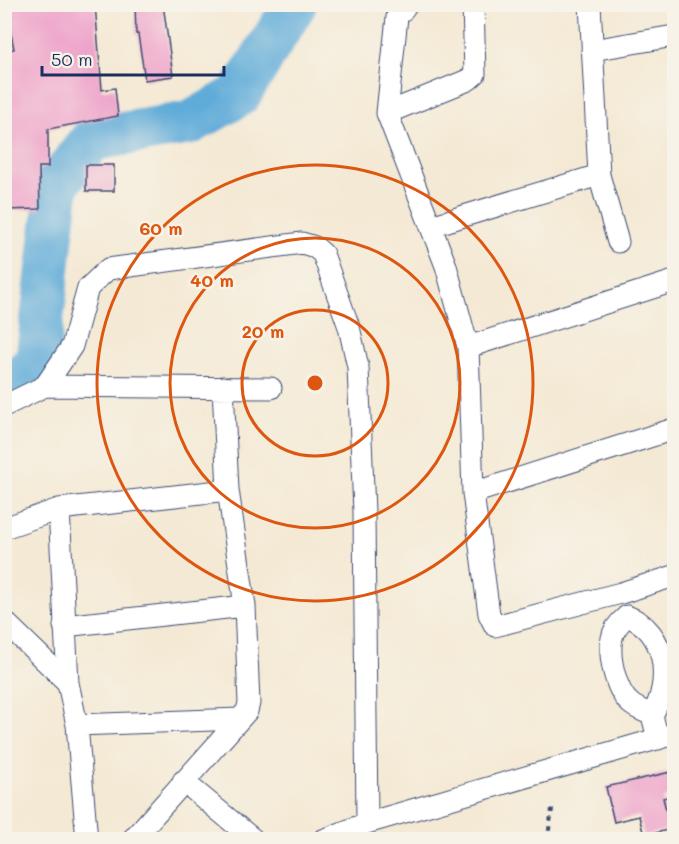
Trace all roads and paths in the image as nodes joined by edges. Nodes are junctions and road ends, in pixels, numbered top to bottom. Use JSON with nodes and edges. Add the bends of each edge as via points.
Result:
{"nodes":[{"id":1,"x":407,"y":4,"type":"edge"},
{"id":2,"x":473,"y":4,"type":"edge"},
{"id":3,"x":590,"y":4,"type":"edge"},
{"id":4,"x":675,"y":36,"type":"edge"},
{"id":5,"x":592,"y":50,"type":"junction"},
{"id":6,"x":387,"y":113,"type":"junction"},
{"id":7,"x":599,"y":175,"type":"junction"},
{"id":8,"x":431,"y":226,"type":"junction"},
{"id":9,"x":618,"y":242,"type":"dead end"},
{"id":10,"x":675,"y":281,"type":"edge"},
{"id":11,"x":468,"y":347,"type":"junction"},
{"id":12,"x":45,"y":386,"type":"junction"},
{"id":13,"x":223,"y":387,"type":"junction"},
{"id":14,"x":271,"y":388,"type":"dead end"},
{"id":15,"x":4,"y":406,"type":"edge"},
{"id":16,"x":675,"y":429,"type":"edge"},
{"id":17,"x":228,"y":490,"type":"junction"},
{"id":18,"x":473,"y":494,"type":"junction"},
{"id":19,"x":59,"y":509,"type":"junction"},
{"id":20,"x":4,"y":528,"type":"edge"},
{"id":21,"x":675,"y":576,"type":"edge"},
{"id":22,"x":621,"y":593,"type":"junction"},
{"id":23,"x":245,"y":606,"type":"junction"},
{"id":24,"x":627,"y":616,"type":"junction"},
{"id":25,"x":4,"y":621,"type":"edge"},
{"id":26,"x":64,"y":626,"type":"junction"},
{"id":27,"x":68,"y":683,"type":"junction"},
{"id":28,"x":652,"y":715,"type":"junction"},
{"id":29,"x":240,"y":720,"type":"junction"},
{"id":30,"x":77,"y":725,"type":"junction"},
{"id":31,"x":666,"y":737,"type":"edge"},
{"id":32,"x":183,"y":781,"type":"junction"},
{"id":33,"x":552,"y":809,"type":"dead end"},
{"id":34,"x":367,"y":823,"type":"junction"},
{"id":35,"x":87,"y":840,"type":"edge"},
{"id":36,"x":132,"y":840,"type":"edge"},
{"id":37,"x":254,"y":840,"type":"edge"},
{"id":38,"x":323,"y":840,"type":"edge"},
{"id":39,"x":536,"y":840,"type":"edge"}],
"edges":[{"from":1,"to":6,"type":"street","via":[[397,17]]},
{"from":2,"to":6,"type":"street","via":[[475,74]]},
{"from":3,"to":5,"type":"street"},
{"from":4,"to":5,"type":"street"},
{"from":5,"to":7,"type":"street"},
{"from":6,"to":8,"type":"street"},
{"from":7,"to":8,"type":"street"},
{"from":7,"to":9,"type":"street"},
{"from":8,"to":11,"type":"street"},
{"from":10,"to":11,"type":"street"},
{"from":11,"to":18,"type":"street"},
{"from":12,"to":13,"type":"street"},
{"from":12,"to":15,"type":"street"},
{"from":12,"to":34,"type":"street","via":[[72,346],[88,288],[108,269],[302,243],[323,254],[349,327],[358,367],[364,512]]},
{"from":13,"to":14,"type":"street"},
{"from":13,"to":17,"type":"street"},
{"from":16,"to":18,"type":"street"},
{"from":17,"to":19,"type":"street"},
{"from":17,"to":23,"type":"street"},
{"from":18,"to":22,"type":"street","via":[[489,614],[495,626]]},
{"from":19,"to":20,"type":"street"},
{"from":19,"to":26,"type":"street"},
{"from":21,"to":22,"type":"street"},
{"from":22,"to":24,"type":"street"},
{"from":23,"to":26,"type":"street"},
{"from":23,"to":29,"type":"street","via":[[249,703]]},
{"from":24,"to":28,"type":"street","via":[[639,620],[661,652],[664,684],[661,701]]},
{"from":24,"to":28,"type":"street","via":[[612,638],[616,675],[632,705]]},
{"from":25,"to":27,"type":"street"},
{"from":26,"to":27,"type":"street"},
{"from":27,"to":30,"type":"street"},
{"from":28,"to":31,"type":"street"},
{"from":29,"to":30,"type":"street"},
{"from":29,"to":32,"type":"street"},
{"from":30,"to":35,"type":"street"},
{"from":31,"to":34,"type":"street"},
{"from":32,"to":36,"type":"street"},
{"from":32,"to":37,"type":"street"},
{"from":33,"to":39,"type":"path","via":[[548,836]]},
{"from":34,"to":38,"type":"street"}]}
